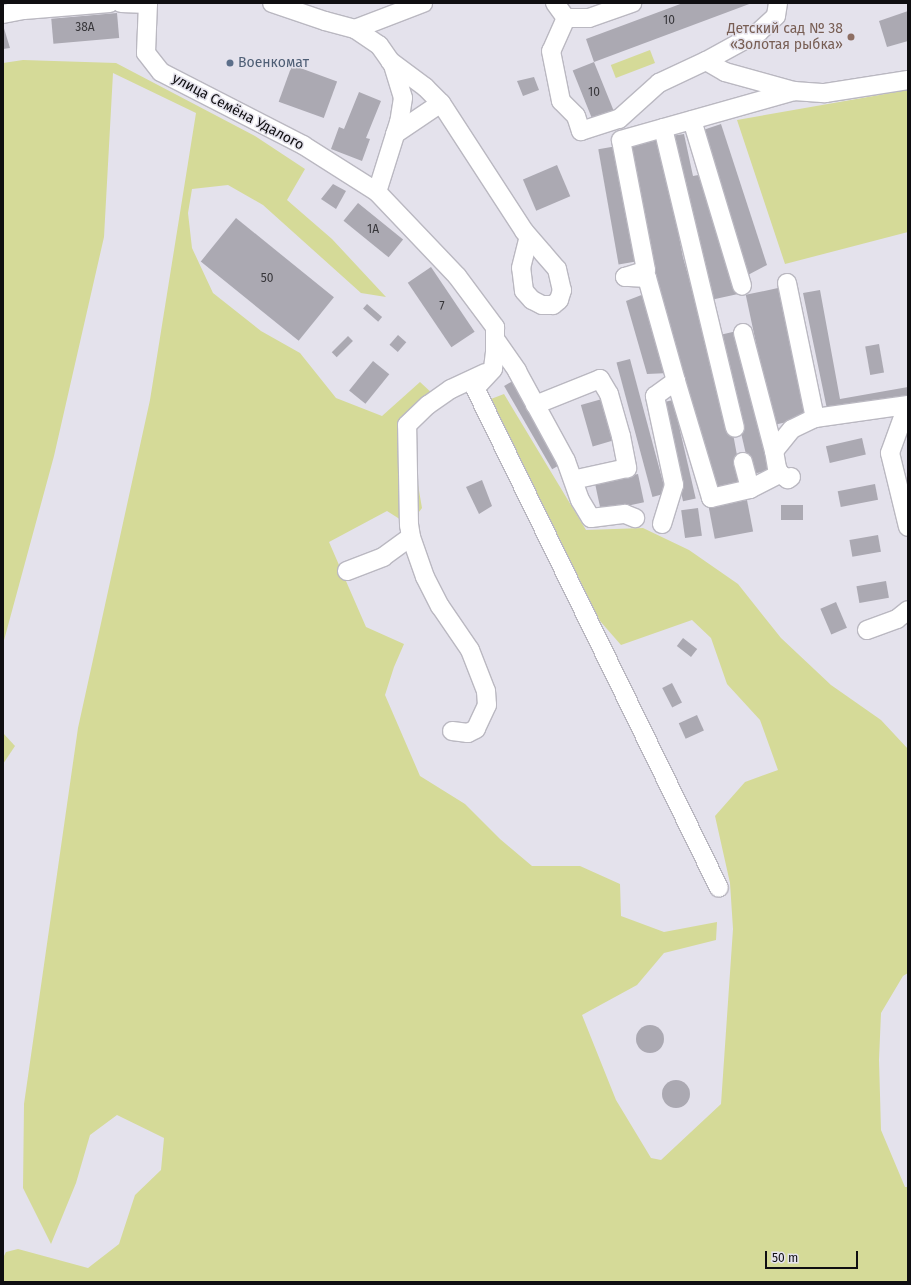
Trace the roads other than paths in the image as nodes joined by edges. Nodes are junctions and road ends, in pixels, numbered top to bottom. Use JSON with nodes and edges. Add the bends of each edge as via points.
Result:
{"nodes":[{"id":1,"x":110,"y":3,"type":"edge"},
{"id":2,"x":121,"y":3,"type":"edge"},
{"id":3,"x":272,"y":3,"type":"edge"},
{"id":4,"x":423,"y":3,"type":"edge"},
{"id":5,"x":555,"y":3,"type":"edge"},
{"id":6,"x":632,"y":3,"type":"edge"},
{"id":7,"x":778,"y":3,"type":"edge"},
{"id":8,"x":148,"y":4,"type":"edge"},
{"id":9,"x":3,"y":14,"type":"edge"},
{"id":10,"x":566,"y":18,"type":"junction"},
{"id":11,"x":355,"y":29,"type":"junction"},
{"id":12,"x":390,"y":61,"type":"junction"},
{"id":13,"x":706,"y":61,"type":"junction"},
{"id":14,"x":908,"y":80,"type":"edge"},
{"id":15,"x":794,"y":91,"type":"junction"},
{"id":16,"x":441,"y":103,"type":"junction"},
{"id":17,"x":692,"y":120,"type":"junction"},
{"id":18,"x":663,"y":128,"type":"junction"},
{"id":19,"x":395,"y":134,"type":"junction"},
{"id":20,"x":377,"y":192,"type":"junction"},
{"id":21,"x":529,"y":237,"type":"dead end"},
{"id":22,"x":787,"y":283,"type":"dead end"},
{"id":23,"x":742,"y":286,"type":"dead end"},
{"id":24,"x":743,"y":333,"type":"dead end"},
{"id":25,"x":495,"y":339,"type":"junction"},
{"id":26,"x":493,"y":369,"type":"junction"},
{"id":27,"x":676,"y":381,"type":"junction"},
{"id":28,"x":535,"y":405,"type":"junction"},
{"id":29,"x":907,"y":405,"type":"edge"},
{"id":30,"x":815,"y":418,"type":"junction"},
{"id":31,"x":735,"y":427,"type":"dead end"},
{"id":32,"x":774,"y":450,"type":"junction"},
{"id":33,"x":743,"y":462,"type":"dead end"},
{"id":34,"x":573,"y":480,"type":"junction"},
{"id":35,"x":750,"y":490,"type":"junction"},
{"id":36,"x":634,"y":518,"type":"dead end"},
{"id":37,"x":662,"y":524,"type":"dead end"},
{"id":38,"x":908,"y":527,"type":"edge"},
{"id":39,"x":411,"y":537,"type":"junction"},
{"id":40,"x":347,"y":571,"type":"dead end"},
{"id":41,"x":908,"y":610,"type":"edge"},
{"id":42,"x":867,"y":630,"type":"dead end"},
{"id":43,"x":452,"y":731,"type":"dead end"},
{"id":44,"x":720,"y":888,"type":"dead end"}],
"edges":[{"from":1,"to":9,"type":"street"},
{"from":2,"to":8,"type":"street"},
{"from":3,"to":11,"type":"street","via":[[325,22]]},
{"from":4,"to":11,"type":"street"},
{"from":5,"to":10,"type":"street"},
{"from":6,"to":10,"type":"street","via":[[589,18]]},
{"from":7,"to":13,"type":"street","via":[[776,16],[759,32]]},
{"from":8,"to":20,"type":"street","name":"улица Семёна Удалого","via":[[146,54],[161,72],[303,145]]},
{"from":10,"to":13,"type":"street","via":[[551,51],[561,101],[576,116],[581,131],[619,119],[659,83]]},
{"from":11,"to":12,"type":"street","via":[[379,45]]},
{"from":12,"to":16,"type":"street","via":[[425,87]]},
{"from":12,"to":19,"type":"street","via":[[403,98]]},
{"from":13,"to":15,"type":"street","via":[[725,72]]},
{"from":14,"to":15,"type":"street","via":[[825,93]]},
{"from":15,"to":17,"type":"street"},
{"from":16,"to":19,"type":"street"},
{"from":16,"to":21,"type":"street"},
{"from":17,"to":18,"type":"street"},
{"from":17,"to":23,"type":"street"},
{"from":18,"to":27,"type":"street","via":[[621,140],[646,270],[626,277],[647,278]]},
{"from":18,"to":31,"type":"street"},
{"from":19,"to":20,"type":"street"},
{"from":20,"to":25,"type":"street","name":"улица Семёна Удалого","via":[[461,282],[495,327]]},
{"from":22,"to":30,"type":"street"},
{"from":24,"to":32,"type":"street"},
{"from":25,"to":26,"type":"street","name":"улица Семёна Удалого"},
{"from":25,"to":28,"type":"street"},
{"from":26,"to":39,"type":"street","via":[[451,389],[428,404],[407,425]]},
{"from":26,"to":44,"type":"street","via":[[475,388]]},
{"from":27,"to":35,"type":"street","via":[[711,498]]},
{"from":27,"to":37,"type":"street","via":[[655,396],[674,485]]},
{"from":28,"to":34,"type":"street","via":[[566,461]]},
{"from":28,"to":34,"type":"street","via":[[600,379],[609,394],[627,468]]},
{"from":29,"to":30,"type":"street"},
{"from":29,"to":38,"type":"street","via":[[890,453]]},
{"from":30,"to":32,"type":"street","via":[[792,429]]},
{"from":32,"to":35,"type":"street","via":[[777,468],[786,476]]},
{"from":33,"to":35,"type":"street"},
{"from":34,"to":36,"type":"street","via":[[590,518],[625,514]]},
{"from":39,"to":40,"type":"street","via":[[383,557]]},
{"from":39,"to":43,"type":"street","via":[[424,576],[440,606],[470,650],[486,691],[487,705],[476,729],[468,733]]},
{"from":41,"to":42,"type":"street","via":[[897,619]]}]}
